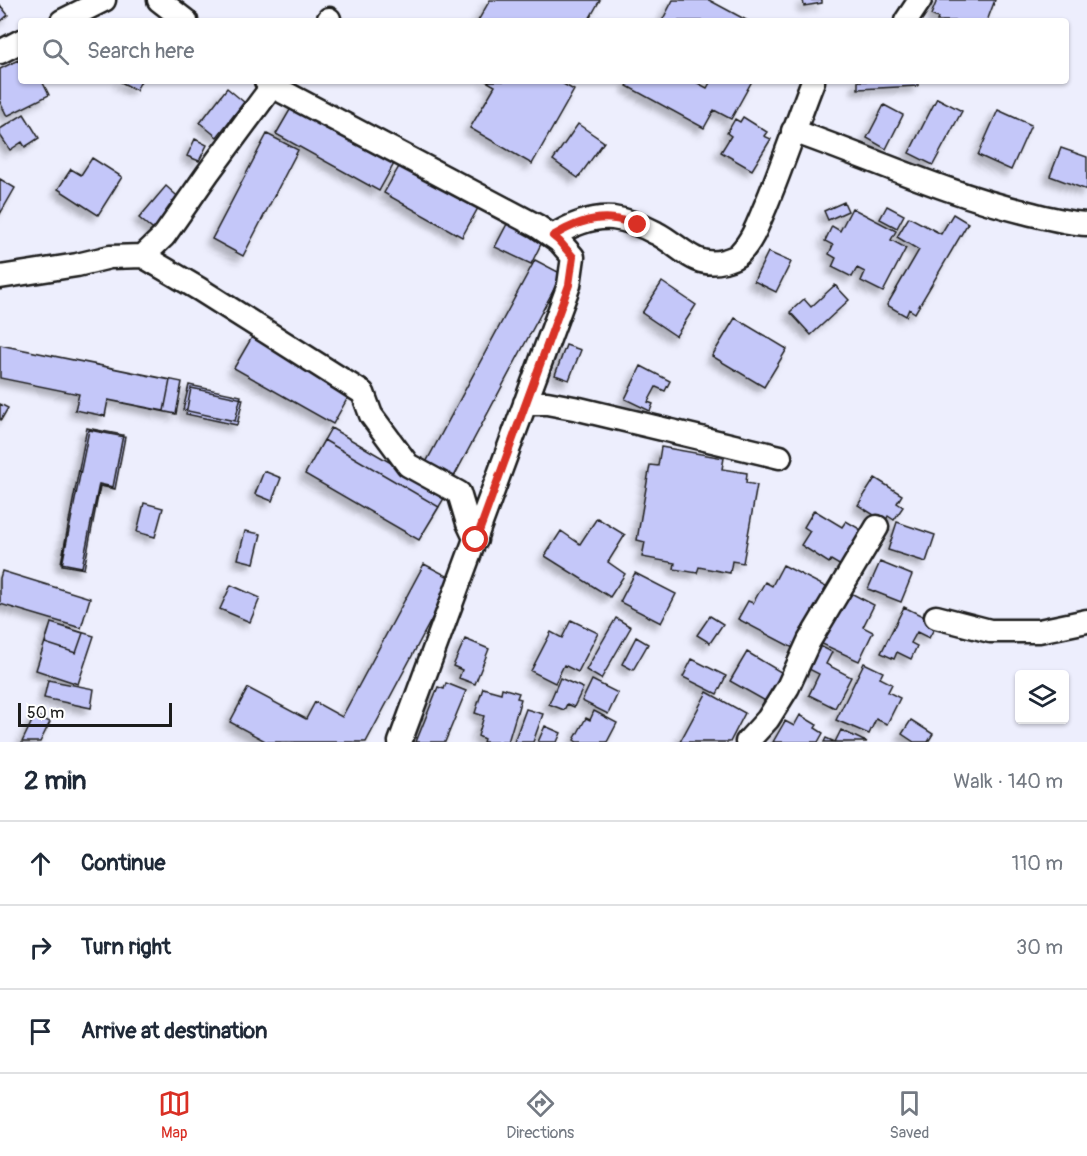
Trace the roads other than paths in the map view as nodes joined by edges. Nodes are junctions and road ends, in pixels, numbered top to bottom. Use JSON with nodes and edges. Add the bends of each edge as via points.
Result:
{"nodes":[{"id":1,"x":104,"y":0,"type":"edge"},
{"id":2,"x":159,"y":0,"type":"edge"},
{"id":3,"x":920,"y":0,"type":"edge"},
{"id":4,"x":68,"y":18,"type":"edge"},
{"id":5,"x":182,"y":18,"type":"edge"},
{"id":6,"x":908,"y":18,"type":"edge"},
{"id":7,"x":18,"y":43,"type":"edge"},
{"id":8,"x":0,"y":52,"type":"edge"},
{"id":9,"x":271,"y":84,"type":"edge"},
{"id":10,"x":274,"y":84,"type":"edge"},
{"id":11,"x":812,"y":84,"type":"edge"},
{"id":12,"x":794,"y":132,"type":"junction"},
{"id":13,"x":1087,"y":224,"type":"edge"},
{"id":14,"x":553,"y":236,"type":"junction"},
{"id":15,"x":143,"y":256,"type":"junction"},
{"id":16,"x":0,"y":277,"type":"edge"},
{"id":17,"x":525,"y":403,"type":"junction"},
{"id":18,"x":780,"y":457,"type":"dead end"},
{"id":19,"x":877,"y":527,"type":"dead end"},
{"id":20,"x":476,"y":540,"type":"junction"},
{"id":21,"x":936,"y":617,"type":"dead end"},
{"id":22,"x":1087,"y":621,"type":"edge"},
{"id":23,"x":400,"y":742,"type":"edge"},
{"id":24,"x":747,"y":742,"type":"edge"}],
"edges":[{"from":1,"to":4,"type":"street"},
{"from":2,"to":5,"type":"street"},
{"from":3,"to":6,"type":"street"},
{"from":7,"to":8,"type":"street"},
{"from":9,"to":15,"type":"street","via":[[164,236]]},
{"from":10,"to":14,"type":"street"},
{"from":11,"to":12,"type":"street"},
{"from":12,"to":13,"type":"street","via":[[994,205]]},
{"from":12,"to":14,"type":"street","via":[[752,237],[739,254],[728,260],[716,263],[692,258],[657,233],[613,218],[570,226]]},
{"from":14,"to":17,"type":"street","via":[[573,257],[569,285]]},
{"from":15,"to":16,"type":"street","via":[[110,257]]},
{"from":15,"to":20,"type":"street","via":[[363,393],[371,415],[408,465],[459,493]]},
{"from":17,"to":18,"type":"street","via":[[579,409]]},
{"from":17,"to":20,"type":"street"},
{"from":19,"to":24,"type":"street","via":[[808,640],[788,687],[768,720]]},
{"from":20,"to":23,"type":"street"},
{"from":21,"to":22,"type":"street","via":[[990,631],[1039,631]]}]}
